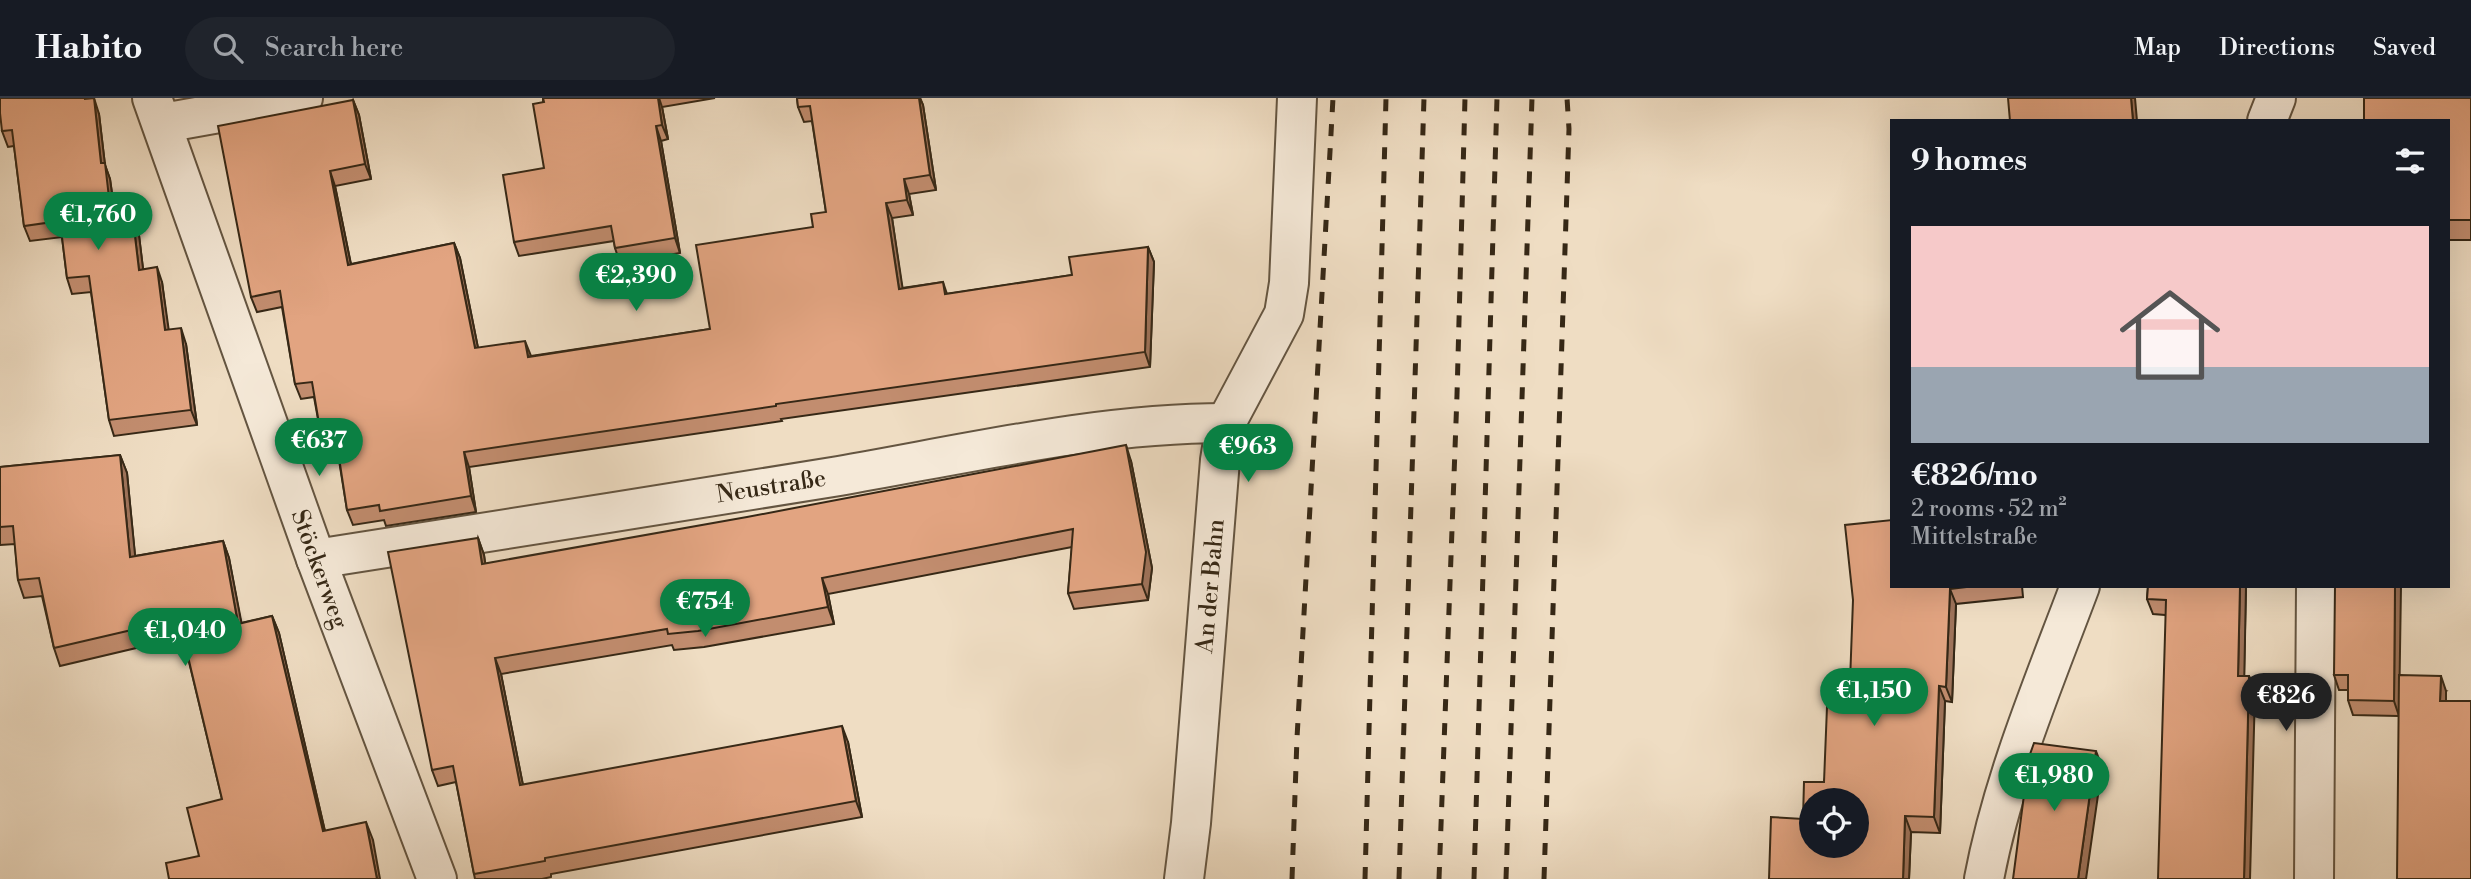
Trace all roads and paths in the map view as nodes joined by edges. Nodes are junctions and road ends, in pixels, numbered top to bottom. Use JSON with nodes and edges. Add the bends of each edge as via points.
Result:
{"nodes":[{"id":1,"x":303,"y":98,"type":"edge"},
{"id":2,"x":1297,"y":98,"type":"edge"},
{"id":3,"x":2276,"y":98,"type":"edge"},
{"id":4,"x":158,"y":111,"type":"edge"},
{"id":5,"x":2268,"y":119,"type":"edge"},
{"id":6,"x":1226,"y":423,"type":"junction"},
{"id":7,"x":316,"y":559,"type":"junction"},
{"id":8,"x":2079,"y":588,"type":"edge"},
{"id":9,"x":2316,"y":588,"type":"edge"},
{"id":10,"x":437,"y":879,"type":"edge"},
{"id":11,"x":1184,"y":879,"type":"edge"},
{"id":12,"x":1984,"y":879,"type":"edge"},
{"id":13,"x":2314,"y":879,"type":"edge"}],
"edges":[{"from":1,"to":4,"type":"street"},
{"from":2,"to":6,"type":"street","name":"An der Bahn","via":[[1284,314]]},
{"from":3,"to":5,"type":"street"},
{"from":4,"to":7,"type":"street","name":"Stöckerweg"},
{"from":6,"to":7,"type":"street","name":"Neustraße","via":[[1102,431]]},
{"from":6,"to":11,"type":"street","name":"An der Bahn"},
{"from":7,"to":10,"type":"street","name":"Stöckerweg"},
{"from":8,"to":12,"type":"street","via":[[2019,748]]},
{"from":9,"to":13,"type":"street"}]}
